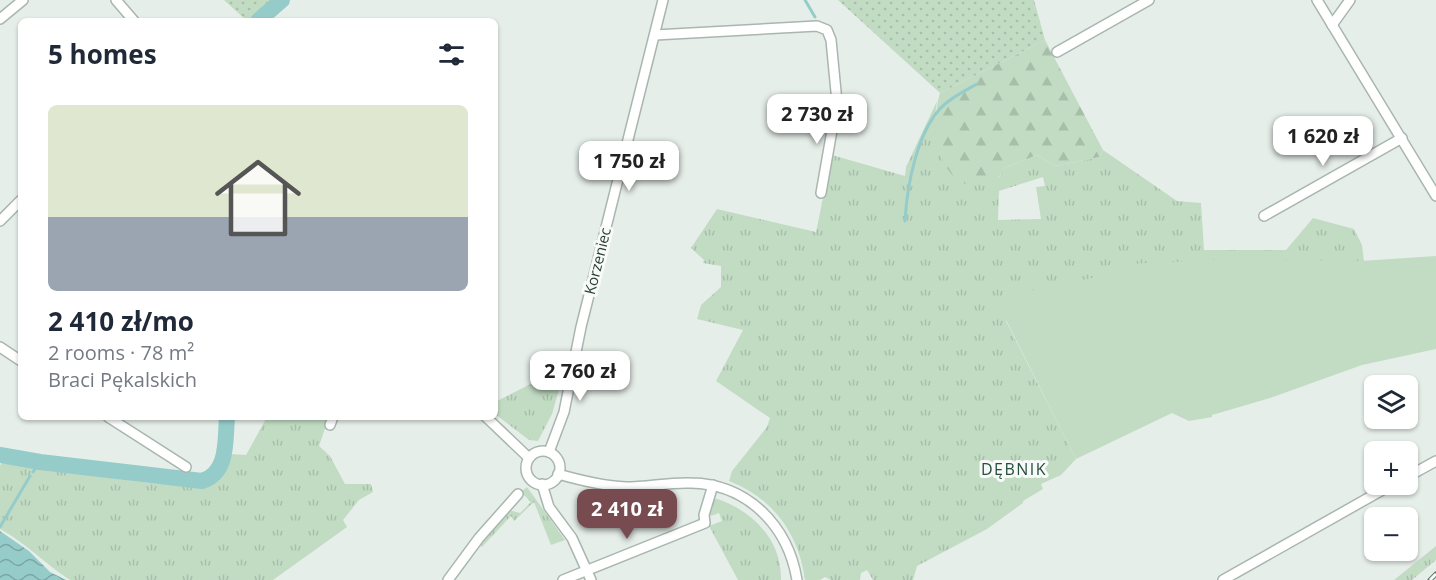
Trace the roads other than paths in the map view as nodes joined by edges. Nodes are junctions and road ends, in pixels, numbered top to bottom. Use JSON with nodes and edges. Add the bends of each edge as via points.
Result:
{"nodes":[{"id":1,"x":23,"y":0,"type":"edge"},
{"id":2,"x":116,"y":0,"type":"edge"},
{"id":3,"x":663,"y":0,"type":"edge"},
{"id":4,"x":1149,"y":0,"type":"edge"},
{"id":5,"x":1317,"y":0,"type":"edge"},
{"id":6,"x":1350,"y":0,"type":"edge"},
{"id":7,"x":131,"y":18,"type":"edge"},
{"id":8,"x":0,"y":19,"type":"edge"},
{"id":9,"x":1332,"y":25,"type":"junction"},
{"id":10,"x":654,"y":35,"type":"junction"},
{"id":11,"x":1058,"y":52,"type":"dead end"},
{"id":12,"x":1402,"y":138,"type":"junction"},
{"id":13,"x":821,"y":193,"type":"dead end"},
{"id":14,"x":1436,"y":196,"type":"edge"},
{"id":15,"x":18,"y":203,"type":"edge"},
{"id":16,"x":1264,"y":216,"type":"dead end"},
{"id":17,"x":0,"y":221,"type":"edge"},
{"id":18,"x":0,"y":347,"type":"edge"},
{"id":19,"x":18,"y":359,"type":"edge"},
{"id":20,"x":113,"y":420,"type":"edge"},
{"id":21,"x":489,"y":420,"type":"edge"},
{"id":22,"x":549,"y":452,"type":"junction"},
{"id":23,"x":529,"y":458,"type":"junction"},
{"id":24,"x":1436,"y":461,"type":"edge"},
{"id":25,"x":186,"y":467,"type":"dead end"},
{"id":26,"x":1418,"y":471,"type":"edge"},
{"id":27,"x":558,"y":474,"type":"junction"},
{"id":28,"x":542,"y":484,"type":"junction"},
{"id":29,"x":713,"y":485,"type":"junction"},
{"id":30,"x":518,"y":494,"type":"dead end"},
{"id":31,"x":1374,"y":495,"type":"edge"},
{"id":32,"x":587,"y":570,"type":"junction"},
{"id":33,"x":448,"y":580,"type":"edge"},
{"id":34,"x":563,"y":580,"type":"edge"},
{"id":35,"x":591,"y":580,"type":"edge"},
{"id":36,"x":797,"y":580,"type":"edge"},
{"id":37,"x":1223,"y":580,"type":"edge"}],
"edges":[{"from":1,"to":8,"type":"street"},
{"from":2,"to":7,"type":"street"},
{"from":3,"to":10,"type":"street","name":"Korzeniec"},
{"from":4,"to":11,"type":"street"},
{"from":5,"to":9,"type":"street"},
{"from":6,"to":9,"type":"street"},
{"from":9,"to":12,"type":"street"},
{"from":10,"to":13,"type":"street","via":[[817,26],[827,30],[837,102]]},
{"from":10,"to":22,"type":"street","name":"Korzeniec","via":[[581,327],[564,412]]},
{"from":12,"to":14,"type":"street"},
{"from":12,"to":16,"type":"street"},
{"from":15,"to":17,"type":"street"},
{"from":18,"to":19,"type":"street"},
{"from":20,"to":25,"type":"street"},
{"from":21,"to":23,"type":"street"},
{"from":22,"to":23,"type":"street","via":[[537,452]]},
{"from":22,"to":27,"type":"street","via":[[558,460]]},
{"from":23,"to":28,"type":"street","via":[[528,477]]},
{"from":24,"to":26,"type":"street"},
{"from":27,"to":28,"type":"street","via":[[553,481]]},
{"from":27,"to":29,"type":"street","via":[[624,487]]},
{"from":28,"to":32,"type":"street","via":[[547,503],[570,535]]},
{"from":29,"to":32,"type":"street","via":[[705,523]]},
{"from":29,"to":36,"type":"street","via":[[742,496],[769,518],[787,545]]},
{"from":30,"to":33,"type":"street","via":[[479,537]]},
{"from":31,"to":37,"type":"street"},
{"from":32,"to":34,"type":"street"},
{"from":32,"to":35,"type":"street"}]}
